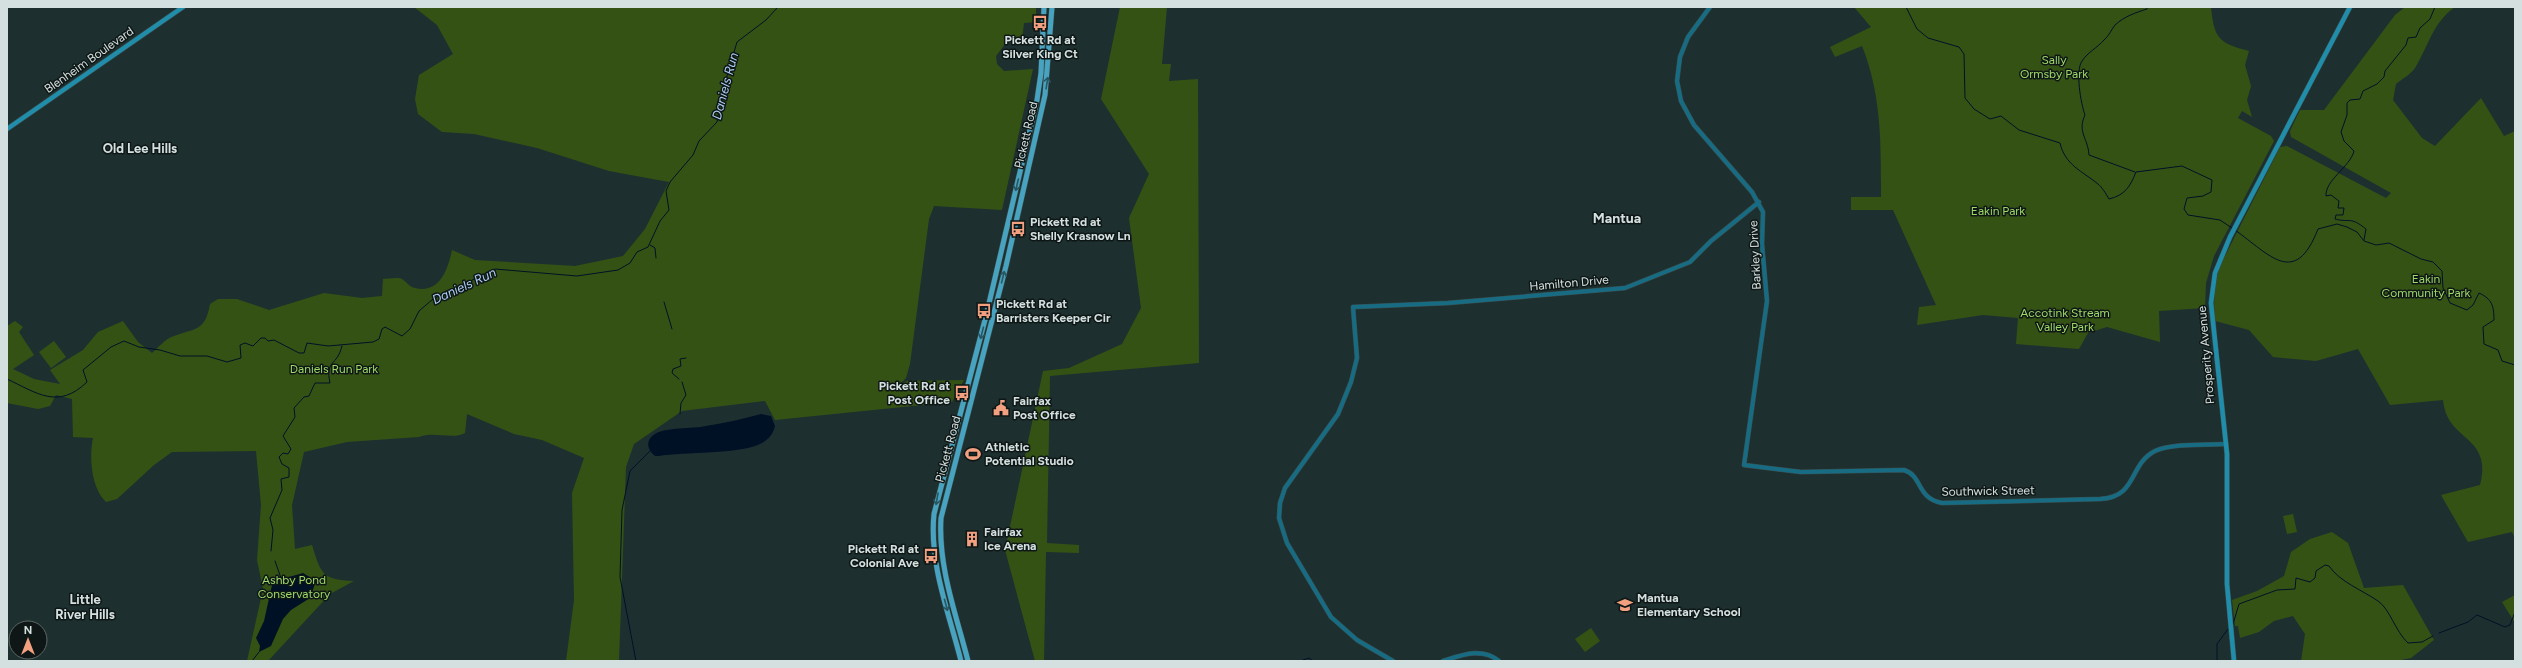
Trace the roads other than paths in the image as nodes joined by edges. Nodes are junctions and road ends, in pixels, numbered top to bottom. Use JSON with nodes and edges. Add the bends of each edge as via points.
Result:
{"nodes":[{"id":1,"x":183,"y":7,"type":"edge"},
{"id":2,"x":1044,"y":7,"type":"edge"},
{"id":3,"x":1052,"y":7,"type":"edge"},
{"id":4,"x":1710,"y":7,"type":"edge"},
{"id":5,"x":2350,"y":7,"type":"edge"},
{"id":6,"x":7,"y":129,"type":"edge"},
{"id":7,"x":1759,"y":202,"type":"junction"},
{"id":8,"x":2226,"y":444,"type":"junction"},
{"id":9,"x":1744,"y":465,"type":"joint"},
{"id":10,"x":961,"y":661,"type":"edge"},
{"id":11,"x":968,"y":661,"type":"edge"},
{"id":12,"x":1393,"y":661,"type":"edge"},
{"id":13,"x":1443,"y":661,"type":"edge"},
{"id":14,"x":1499,"y":661,"type":"edge"},
{"id":15,"x":2234,"y":661,"type":"edge"}],
"edges":[{"from":1,"to":6,"type":"main road","name":"Blenheim Boulevard"},
{"from":2,"to":10,"type":"main road","name":"Pickett Road","one_way":true,"via":[[1037,100],[986,316],[934,514],[936,567]]},
{"from":11,"to":3,"type":"main road","name":"Pickett Road","one_way":true,"via":[[943,566],[941,518],[1006,266],[1045,95]]},
{"from":4,"to":7,"type":"street","name":"Barkley Drive","via":[[1683,46],[1678,68],[1680,97],[1694,125]]},
{"from":5,"to":8,"type":"main road","name":"Prosperity Avenue","via":[[2237,223],[2215,272],[2211,303]]},
{"from":7,"to":9,"type":"street","name":"Barkley Drive","via":[[1763,212],[1762,244],[1767,301]]},
{"from":7,"to":12,"type":"street","name":"Hamilton Drive","via":[[1711,241],[1690,262],[1625,288],[1448,304],[1353,307],[1357,358],[1349,388],[1338,414],[1285,488],[1279,518],[1287,543],[1331,617],[1357,640]]},
{"from":8,"to":9,"type":"street","name":"Southwick Street","via":[[2166,448],[2154,452],[2142,463],[2126,490],[2107,498],[1942,502],[1923,494],[1914,477],[1904,470],[1800,472]]},
{"from":8,"to":15,"type":"main road","name":"Prosperity Avenue","via":[[2227,584]]},
{"from":13,"to":14,"type":"street","via":[[1472,653]]}]}
